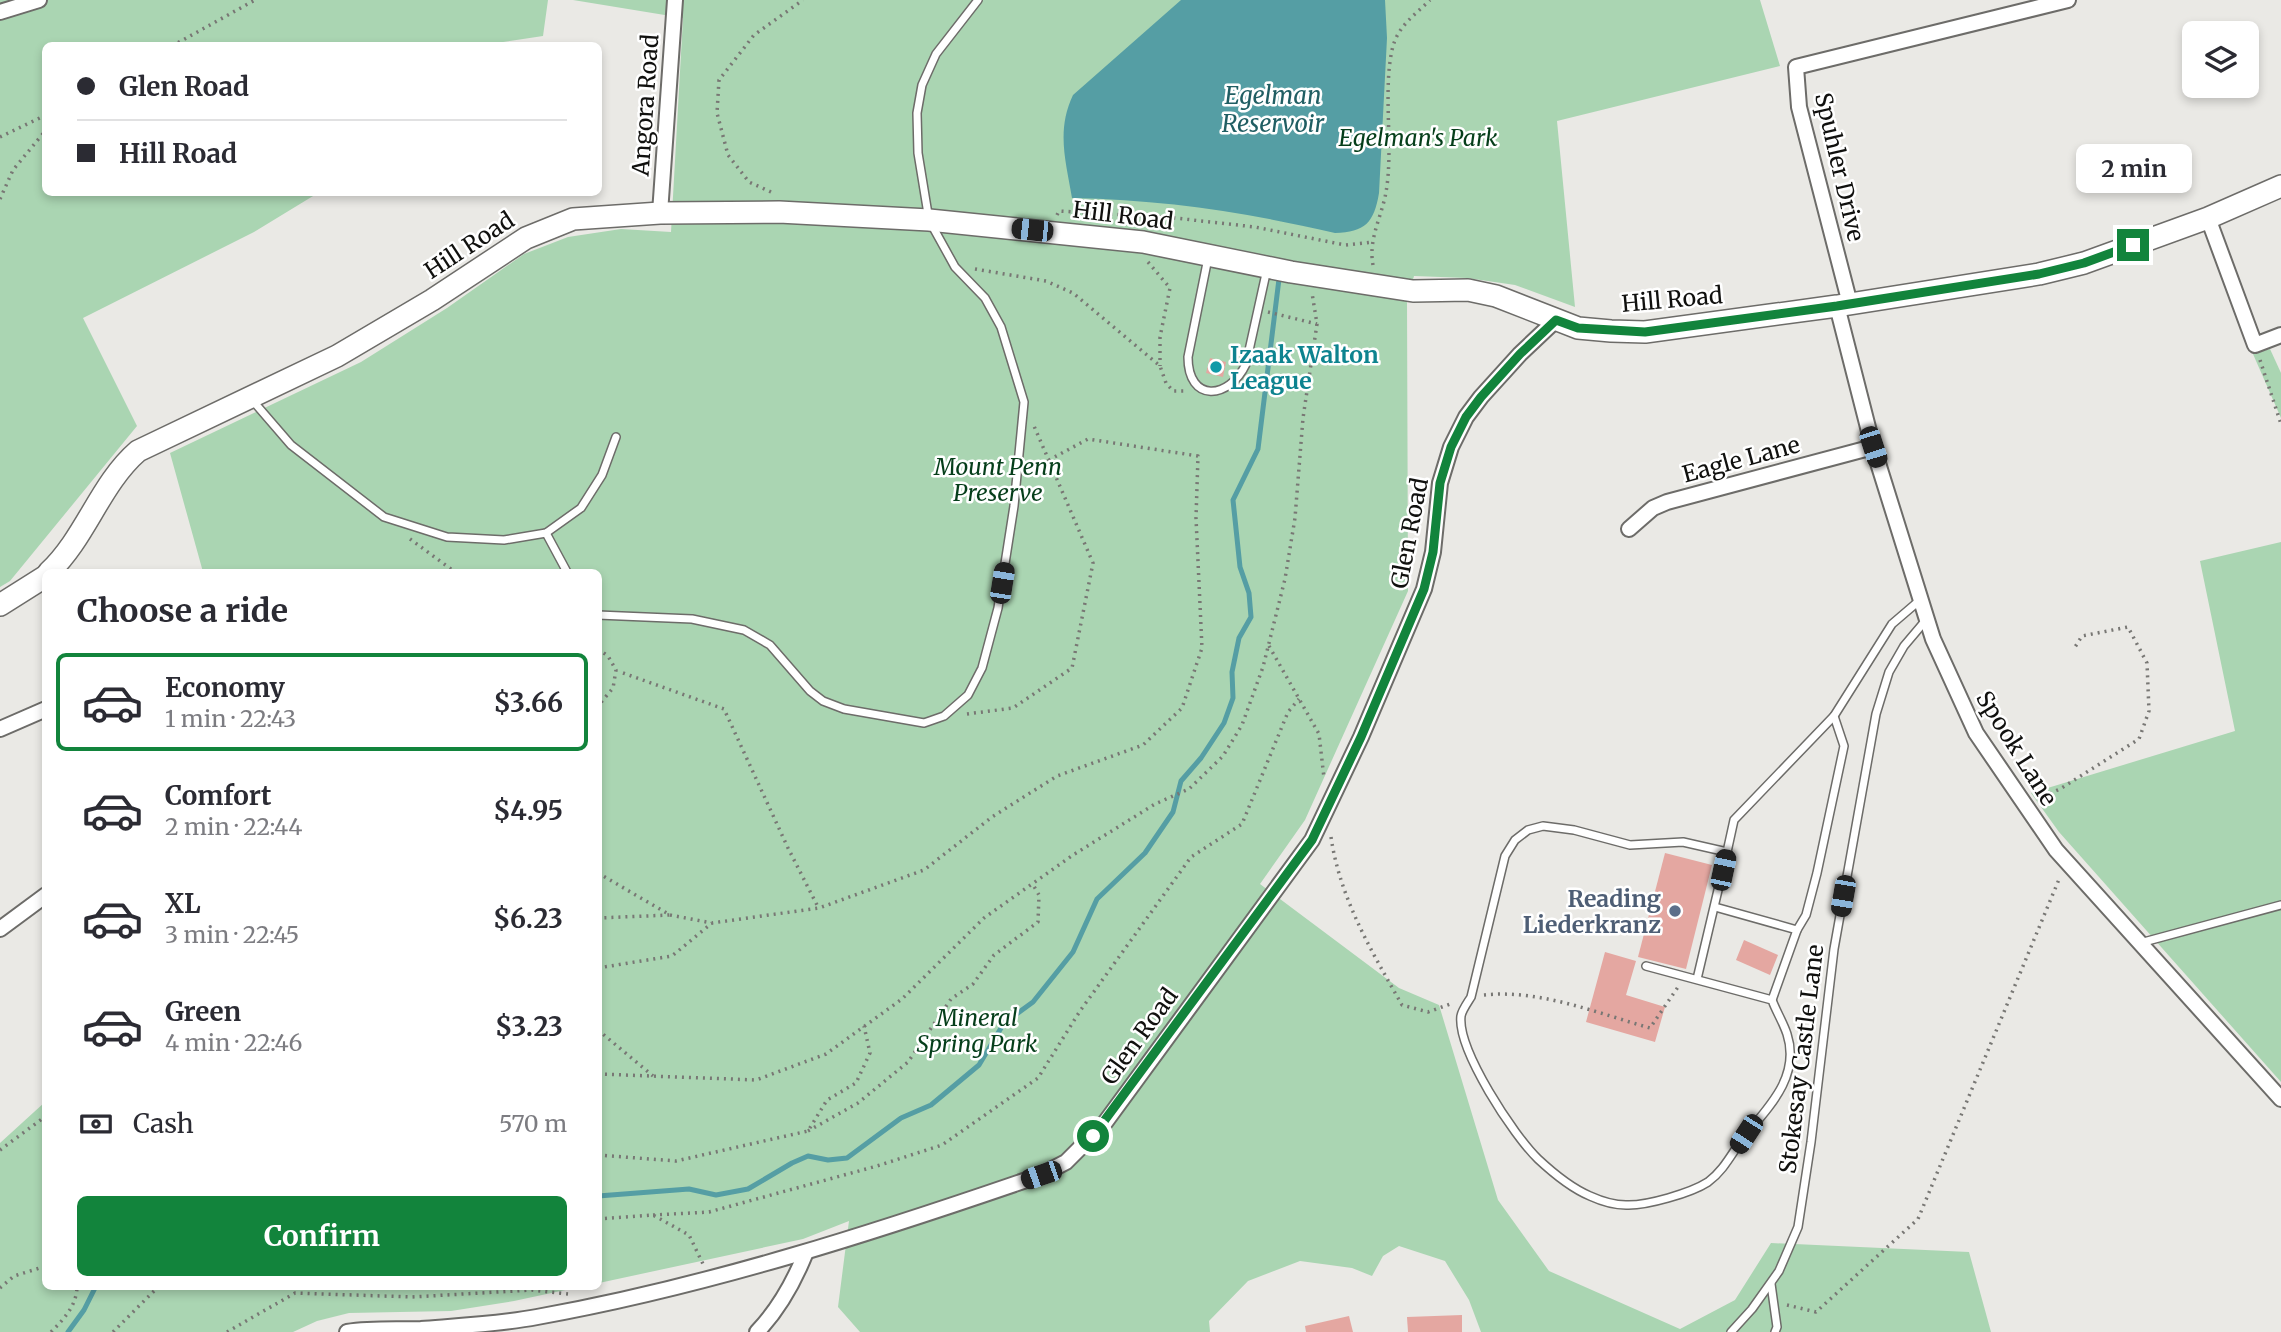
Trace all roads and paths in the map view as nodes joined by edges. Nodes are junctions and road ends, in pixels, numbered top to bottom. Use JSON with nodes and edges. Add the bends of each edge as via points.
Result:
{"nodes":[{"id":1,"x":39,"y":0,"type":"edge"},
{"id":2,"x":255,"y":0,"type":"edge"},
{"id":3,"x":675,"y":0,"type":"edge"},
{"id":4,"x":803,"y":0,"type":"edge"},
{"id":5,"x":978,"y":0,"type":"edge"},
{"id":6,"x":1430,"y":0,"type":"edge"},
{"id":7,"x":2068,"y":0,"type":"edge"},
{"id":8,"x":0,"y":12,"type":"edge"},
{"id":9,"x":180,"y":42,"type":"edge"},
{"id":10,"x":42,"y":116,"type":"edge"},
{"id":11,"x":42,"y":135,"type":"edge"},
{"id":12,"x":0,"y":137,"type":"edge"},
{"id":13,"x":2281,"y":186,"type":"edge"},
{"id":14,"x":774,"y":193,"type":"dead end"},
{"id":15,"x":0,"y":199,"type":"edge"},
{"id":16,"x":660,"y":213,"type":"junction"},
{"id":17,"x":2208,"y":218,"type":"junction"},
{"id":18,"x":929,"y":220,"type":"junction"},
{"id":19,"x":1053,"y":220,"type":"dead end"},
{"id":20,"x":1143,"y":242,"type":"junction"},
{"id":21,"x":1373,"y":242,"type":"junction"},
{"id":22,"x":1209,"y":254,"type":"junction"},
{"id":23,"x":955,"y":267,"type":"junction"},
{"id":24,"x":1268,"y":267,"type":"junction"},
{"id":25,"x":1309,"y":275,"type":"junction"},
{"id":26,"x":1377,"y":284,"type":"junction"},
{"id":27,"x":1843,"y":305,"type":"junction"},
{"id":28,"x":1267,"y":312,"type":"dead end"},
{"id":29,"x":1556,"y":320,"type":"junction"},
{"id":30,"x":1317,"y":324,"type":"junction"},
{"id":31,"x":2281,"y":335,"type":"edge"},
{"id":32,"x":2255,"y":345,"type":"junction"},
{"id":33,"x":1160,"y":366,"type":"junction"},
{"id":34,"x":1203,"y":388,"type":"junction"},
{"id":35,"x":250,"y":397,"type":"junction"},
{"id":36,"x":1024,"y":402,"type":"junction"},
{"id":37,"x":2281,"y":424,"type":"edge"},
{"id":38,"x":615,"y":437,"type":"dead end"},
{"id":39,"x":1873,"y":447,"type":"junction"},
{"id":40,"x":1049,"y":460,"type":"junction"},
{"id":41,"x":1629,"y":529,"type":"dead end"},
{"id":42,"x":546,"y":533,"type":"junction"},
{"id":43,"x":409,"y":538,"type":"dead end"},
{"id":44,"x":52,"y":569,"type":"edge"},
{"id":45,"x":451,"y":569,"type":"edge"},
{"id":46,"x":565,"y":569,"type":"edge"},
{"id":47,"x":42,"y":577,"type":"edge"},
{"id":48,"x":1920,"y":600,"type":"junction"},
{"id":49,"x":0,"y":605,"type":"edge"},
{"id":50,"x":602,"y":615,"type":"edge"},
{"id":51,"x":1927,"y":620,"type":"junction"},
{"id":52,"x":1269,"y":646,"type":"junction"},
{"id":53,"x":2075,"y":646,"type":"dead end"},
{"id":54,"x":602,"y":652,"type":"edge"},
{"id":55,"x":623,"y":673,"type":"dead end"},
{"id":56,"x":1299,"y":699,"type":"junction"},
{"id":57,"x":602,"y":701,"type":"edge"},
{"id":58,"x":42,"y":711,"type":"edge"},
{"id":59,"x":944,"y":716,"type":"junction"},
{"id":60,"x":1834,"y":716,"type":"junction"},
{"id":61,"x":0,"y":729,"type":"edge"},
{"id":62,"x":2024,"y":805,"type":"junction"},
{"id":63,"x":1327,"y":808,"type":"junction"},
{"id":64,"x":1727,"y":852,"type":"junction"},
{"id":65,"x":2066,"y":862,"type":"junction"},
{"id":66,"x":602,"y":875,"type":"edge"},
{"id":67,"x":1032,"y":883,"type":"junction"},
{"id":68,"x":42,"y":898,"type":"edge"},
{"id":69,"x":2281,"y":905,"type":"edge"},
{"id":70,"x":1715,"y":907,"type":"junction"},
{"id":71,"x":819,"y":908,"type":"junction"},
{"id":72,"x":670,"y":915,"type":"junction"},
{"id":73,"x":602,"y":918,"type":"edge"},
{"id":74,"x":712,"y":923,"type":"junction"},
{"id":75,"x":0,"y":929,"type":"edge"},
{"id":76,"x":1797,"y":930,"type":"junction"},
{"id":77,"x":2140,"y":943,"type":"junction"},
{"id":78,"x":1646,"y":966,"type":"dead end"},
{"id":79,"x":602,"y":967,"type":"edge"},
{"id":80,"x":1686,"y":976,"type":"junction"},
{"id":81,"x":1697,"y":979,"type":"junction"},
{"id":82,"x":1471,"y":997,"type":"junction"},
{"id":83,"x":1772,"y":1000,"type":"junction"},
{"id":84,"x":864,"y":1026,"type":"junction"},
{"id":85,"x":602,"y":1033,"type":"edge"},
{"id":86,"x":602,"y":1074,"type":"edge"},
{"id":87,"x":655,"y":1077,"type":"junction"},
{"id":88,"x":2281,"y":1099,"type":"edge"},
{"id":89,"x":42,"y":1119,"type":"edge"},
{"id":90,"x":808,"y":1131,"type":"junction"},
{"id":91,"x":0,"y":1150,"type":"edge"},
{"id":92,"x":602,"y":1155,"type":"edge"},
{"id":93,"x":653,"y":1215,"type":"junction"},
{"id":94,"x":602,"y":1219,"type":"edge"},
{"id":95,"x":806,"y":1252,"type":"junction"},
{"id":96,"x":42,"y":1267,"type":"edge"},
{"id":97,"x":710,"y":1277,"type":"junction"},
{"id":98,"x":1771,"y":1283,"type":"junction"},
{"id":99,"x":0,"y":1287,"type":"edge"},
{"id":100,"x":77,"y":1290,"type":"edge"},
{"id":101,"x":155,"y":1290,"type":"edge"},
{"id":102,"x":571,"y":1294,"type":"dead end"},
{"id":103,"x":1774,"y":1302,"type":"junction"},
{"id":104,"x":51,"y":1332,"type":"edge"},
{"id":105,"x":113,"y":1332,"type":"edge"},
{"id":106,"x":227,"y":1332,"type":"edge"},
{"id":107,"x":347,"y":1332,"type":"edge"},
{"id":108,"x":757,"y":1332,"type":"edge"},
{"id":109,"x":1731,"y":1332,"type":"edge"},
{"id":110,"x":1774,"y":1332,"type":"edge"}],
"edges":[{"from":1,"to":8,"type":"street"},
{"from":2,"to":9,"type":"path"},
{"from":3,"to":16,"type":"street","name":"Angora Road"},
{"from":4,"to":14,"type":"path","via":[[754,35],[719,80],[716,113],[728,155],[748,183]]},
{"from":5,"to":18,"type":"lane","via":[[936,54],[922,85],[918,153]]},
{"from":6,"to":21,"type":"path","via":[[1405,22],[1393,45],[1386,191]]},
{"from":7,"to":27,"type":"street","name":"Spuhler Drive","via":[[1796,67],[1800,107]]},
{"from":10,"to":12,"type":"path"},
{"from":11,"to":15,"type":"path","via":[[13,170]]},
{"from":13,"to":17,"type":"street","name":"Hill Road"},
{"from":16,"to":18,"type":"street","name":"Hill Road","via":[[779,212]]},
{"from":16,"to":35,"type":"street","name":"Hill Road","via":[[573,219],[541,230],[337,356]]},
{"from":17,"to":27,"type":"street","name":"Hill Road","via":[[2084,263],[2039,274]]},
{"from":17,"to":32,"type":"street"},
{"from":18,"to":20,"type":"street","name":"Hill Road"},
{"from":18,"to":23,"type":"lane"},
{"from":19,"to":21,"type":"path","via":[[1059,211],[1175,218],[1255,227],[1345,245]]},
{"from":20,"to":22,"type":"street","name":"Hill Road"},
{"from":20,"to":33,"type":"path","via":[[1146,259],[1170,288],[1160,337]]},
{"from":21,"to":26,"type":"path"},
{"from":22,"to":24,"type":"street","name":"Hill Road"},
{"from":22,"to":34,"type":"lane","via":[[1188,357],[1191,380]]},
{"from":23,"to":33,"type":"path","via":[[1046,281],[1073,293]]},
{"from":23,"to":36,"type":"lane","via":[[985,298],[1001,327]]},
{"from":24,"to":25,"type":"street","name":"Hill Road"},
{"from":24,"to":34,"type":"lane","via":[[1246,364],[1223,390]]},
{"from":25,"to":26,"type":"street","name":"Hill Road"},
{"from":25,"to":30,"type":"path"},
{"from":26,"to":29,"type":"street","name":"Hill Road","via":[[1413,291],[1468,290]]},
{"from":27,"to":29,"type":"street","name":"Hill Road","via":[[1645,332],[1578,328]]},
{"from":27,"to":39,"type":"street","name":"Spook Lane","via":[[1856,386]]},
{"from":28,"to":30,"type":"path"},
{"from":29,"to":63,"type":"street","name":"Glen Road","via":[[1481,397],[1451,447],[1440,483],[1424,589]]},
{"from":30,"to":52,"type":"path","via":[[1295,518]]},
{"from":31,"to":32,"type":"street"},
{"from":32,"to":37,"type":"path"},
{"from":33,"to":34,"type":"path","via":[[1173,391]]},
{"from":35,"to":42,"type":"lane","via":[[291,445],[384,517],[447,537],[504,540]]},
{"from":35,"to":44,"type":"street","name":"Hill Road","via":[[132,456]]},
{"from":36,"to":40,"type":"path"},
{"from":36,"to":59,"type":"lane","via":[[998,608],[982,668],[968,695]]},
{"from":38,"to":42,"type":"lane","via":[[602,475],[581,508]]},
{"from":39,"to":41,"type":"street","name":"Eagle Lane","via":[[1668,502],[1653,508]]},
{"from":39,"to":48,"type":"street","name":"Spook Lane"},
{"from":40,"to":59,"type":"path","via":[[1093,563],[1072,668],[1013,708]]},
{"from":40,"to":71,"type":"path","via":[[1088,439],[1198,456],[1202,648],[1182,708],[1143,745],[1057,776],[992,817],[924,870]]},
{"from":42,"to":46,"type":"lane"},
{"from":43,"to":45,"type":"path"},
{"from":47,"to":49,"type":"street","name":"Hill Road"},
{"from":48,"to":51,"type":"street","name":"Spook Lane"},
{"from":48,"to":60,"type":"lane","via":[[1892,624]]},
{"from":50,"to":59,"type":"lane","via":[[692,620],[744,631],[770,645],[823,701],[924,723]]},
{"from":51,"to":62,"type":"street","name":"Spook Lane","via":[[1976,733]]},
{"from":51,"to":98,"type":"lane","name":"Stokesay Castle Lane","via":[[1904,646],[1882,690],[1834,949],[1802,1209],[1790,1249]]},
{"from":52,"to":56,"type":"path"},
{"from":52,"to":67,"type":"path","via":[[1242,725],[1223,756],[1189,789],[1170,796]]},
{"from":53,"to":62,"type":"path","via":[[2082,636],[2128,627],[2147,663],[2149,711],[2139,739],[2060,789]]},
{"from":54,"to":57,"type":"path","via":[[616,670],[613,688]]},
{"from":55,"to":71,"type":"path","via":[[724,709]]},
{"from":56,"to":63,"type":"path","via":[[1319,734]]},
{"from":56,"to":93,"type":"path","via":[[1288,712],[1242,824],[1191,857],[1080,1011],[1038,1078],[942,1145],[709,1212]]},
{"from":58,"to":61,"type":"street"},
{"from":60,"to":64,"type":"lane","via":[[1734,820]]},
{"from":60,"to":76,"type":"lane","via":[[1844,747],[1817,873],[1806,915]]},
{"from":62,"to":65,"type":"street","name":"Spook Lane"},
{"from":63,"to":82,"type":"path","via":[[1339,876],[1361,933],[1402,1005],[1428,1013]]},
{"from":63,"to":95,"type":"street","name":"Glen Road","via":[[1312,840],[1119,1102],[1066,1162],[1029,1180]]},
{"from":64,"to":70,"type":"lane"},
{"from":64,"to":82,"type":"lane","via":[[1683,842],[1630,845],[1543,825],[1528,830],[1505,856]]},
{"from":65,"to":77,"type":"street","name":"Spook Lane"},
{"from":65,"to":103,"type":"path","via":[[1918,1219],[1816,1312]]},
{"from":66,"to":72,"type":"path"},
{"from":67,"to":84,"type":"path","via":[[984,918],[902,999]]},
{"from":67,"to":90,"type":"path","via":[[1039,895],[1038,922],[994,955],[973,984],[951,999],[908,1062],[858,1103]]},
{"from":68,"to":75,"type":"street"},
{"from":69,"to":77,"type":"lane"},
{"from":70,"to":76,"type":"lane"},
{"from":70,"to":81,"type":"lane"},
{"from":71,"to":74,"type":"path"},
{"from":72,"to":73,"type":"path"},
{"from":72,"to":74,"type":"path"},
{"from":74,"to":79,"type":"path","via":[[672,957]]},
{"from":76,"to":83,"type":"lane"},
{"from":77,"to":88,"type":"street","name":"Spook Lane"},
{"from":78,"to":80,"type":"lane"},
{"from":80,"to":81,"type":"lane"},
{"from":80,"to":82,"type":"path","via":[[1650,1028],[1507,993]]},
{"from":81,"to":83,"type":"lane"},
{"from":82,"to":83,"type":"lane","via":[[1461,1015],[1464,1035],[1493,1097],[1518,1135],[1536,1158],[1565,1181],[1589,1196],[1628,1205],[1662,1199],[1707,1182],[1766,1113],[1788,1073],[1790,1053],[1787,1033]]},
{"from":84,"to":87,"type":"path","via":[[827,1054],[755,1080]]},
{"from":84,"to":90,"type":"path","via":[[870,1053],[856,1083],[827,1100]]},
{"from":85,"to":87,"type":"path"},
{"from":86,"to":87,"type":"path"},
{"from":89,"to":91,"type":"path"},
{"from":90,"to":92,"type":"path","via":[[676,1161]]},
{"from":93,"to":94,"type":"path"},
{"from":93,"to":97,"type":"path","via":[[689,1235]]},
{"from":95,"to":97,"type":"street","name":"Glen Road"},
{"from":95,"to":108,"type":"street","via":[[794,1283]]},
{"from":96,"to":99,"type":"path","via":[[13,1276]]},
{"from":97,"to":107,"type":"street","name":"Glen Road","via":[[534,1318]]},
{"from":98,"to":103,"type":"lane"},
{"from":98,"to":109,"type":"lane","name":"Stokesay Castle Lane"},
{"from":100,"to":104,"type":"path","via":[[66,1317]]},
{"from":101,"to":105,"type":"path"},
{"from":102,"to":106,"type":"path","via":[[533,1290],[412,1297],[295,1293]]},
{"from":103,"to":110,"type":"lane"}]}
